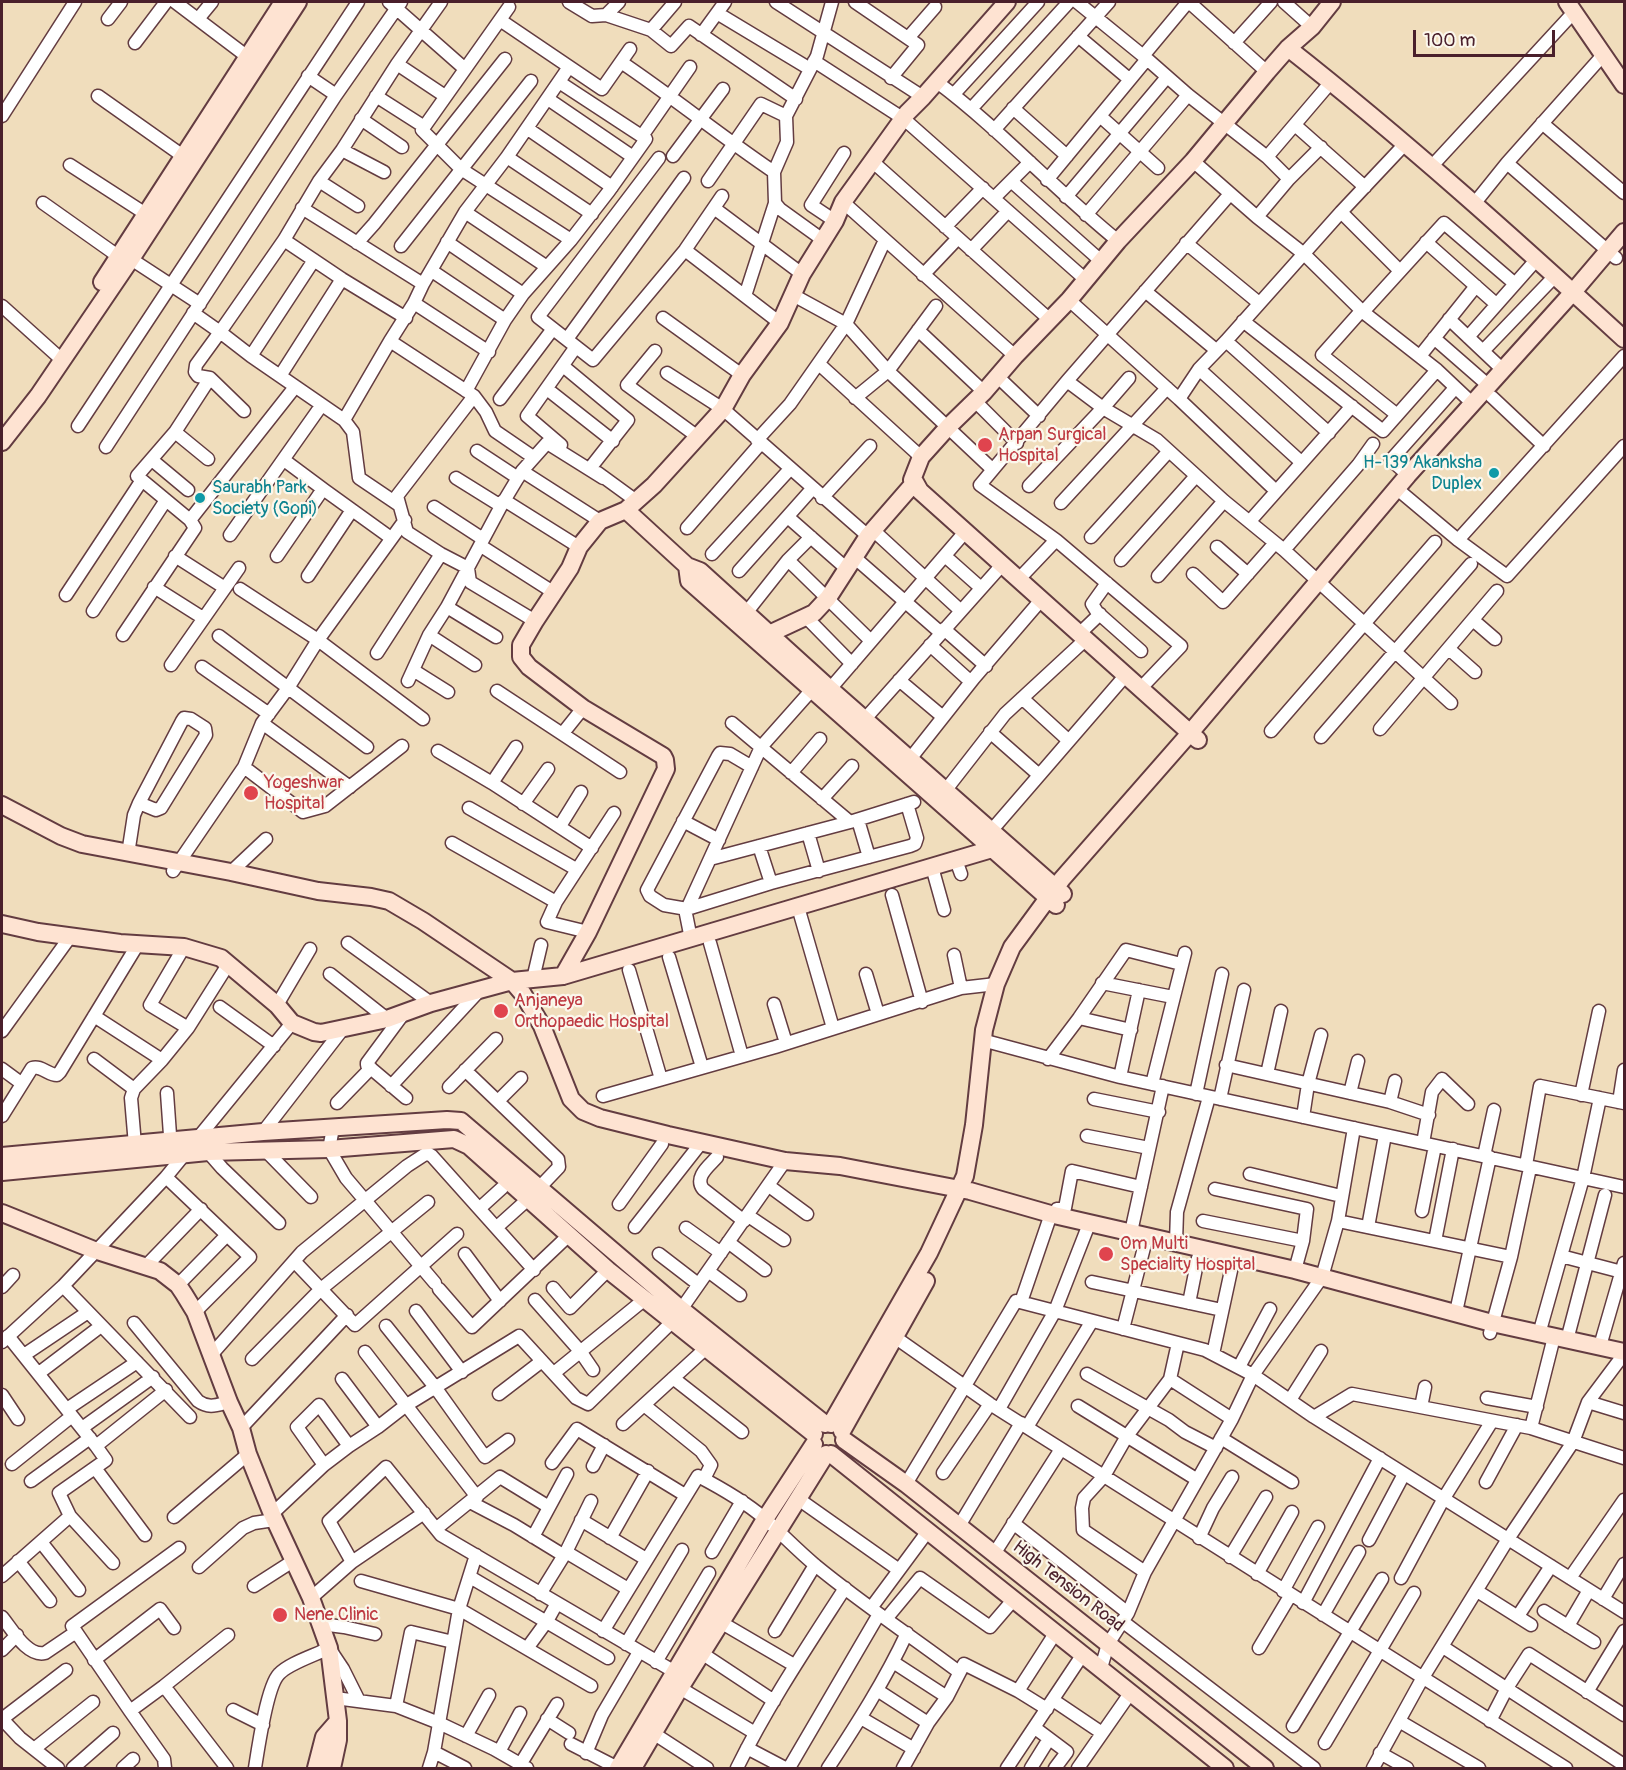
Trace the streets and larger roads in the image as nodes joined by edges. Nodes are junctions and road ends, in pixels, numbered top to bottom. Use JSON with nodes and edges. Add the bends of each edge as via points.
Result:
{"nodes":[{"id":1,"x":75,"y":2,"type":"edge"},
{"id":2,"x":121,"y":2,"type":"edge"},
{"id":3,"x":166,"y":2,"type":"edge"},
{"id":4,"x":175,"y":2,"type":"edge"},
{"id":5,"x":212,"y":2,"type":"edge"},
{"id":6,"x":284,"y":2,"type":"edge"},
{"id":7,"x":297,"y":2,"type":"edge"},
{"id":8,"x":358,"y":2,"type":"edge"},
{"id":9,"x":441,"y":2,"type":"edge"},
{"id":10,"x":570,"y":2,"type":"edge"},
{"id":11,"x":619,"y":2,"type":"edge"},
{"id":12,"x":675,"y":2,"type":"edge"},
{"id":13,"x":725,"y":2,"type":"edge"},
{"id":14,"x":776,"y":2,"type":"edge"},
{"id":15,"x":832,"y":2,"type":"edge"},
{"id":16,"x":855,"y":2,"type":"edge"},
{"id":17,"x":1007,"y":2,"type":"edge"},
{"id":18,"x":1038,"y":2,"type":"edge"},
{"id":19,"x":1070,"y":2,"type":"edge"},
{"id":20,"x":1077,"y":2,"type":"edge"},
{"id":21,"x":1109,"y":2,"type":"edge"},
{"id":22,"x":1188,"y":2,"type":"edge"},
{"id":23,"x":1271,"y":2,"type":"edge"},
{"id":24,"x":1284,"y":2,"type":"edge"},
{"id":25,"x":1332,"y":2,"type":"edge"},
{"id":26,"x":396,"y":3,"type":"edge"},
{"id":27,"x":934,"y":3,"type":"edge"},
{"id":28,"x":509,"y":7,"type":"dead end"},
{"id":29,"x":1571,"y":7,"type":"edge"},
{"id":30,"x":717,"y":13,"type":"junction"},
{"id":31,"x":606,"y":15,"type":"junction"},
{"id":32,"x":1095,"y":17,"type":"junction"},
{"id":33,"x":108,"y":19,"type":"dead end"},
{"id":34,"x":198,"y":19,"type":"junction"},
{"id":35,"x":500,"y":20,"type":"junction"},
{"id":36,"x":1312,"y":27,"type":"junction"},
{"id":37,"x":421,"y":28,"type":"junction"},
{"id":38,"x":651,"y":30,"type":"junction"},
{"id":39,"x":822,"y":32,"type":"junction"},
{"id":40,"x":701,"y":35,"type":"junction"},
{"id":41,"x":1078,"y":36,"type":"junction"},
{"id":42,"x":908,"y":38,"type":"junction"},
{"id":43,"x":135,"y":43,"type":"dead end"},
{"id":44,"x":1234,"y":43,"type":"junction"},
{"id":45,"x":1288,"y":48,"type":"junction"},
{"id":46,"x":630,"y":49,"type":"dead end"},
{"id":47,"x":1605,"y":54,"type":"junction"},
{"id":48,"x":1145,"y":57,"type":"junction"},
{"id":49,"x":505,"y":59,"type":"dead end"},
{"id":50,"x":253,"y":60,"type":"junction"},
{"id":51,"x":621,"y":62,"type":"junction"},
{"id":52,"x":397,"y":64,"type":"junction"},
{"id":53,"x":812,"y":65,"type":"junction"},
{"id":54,"x":569,"y":67,"type":"junction"},
{"id":55,"x":690,"y":67,"type":"dead end"},
{"id":56,"x":465,"y":69,"type":"junction"},
{"id":57,"x":1267,"y":72,"type":"junction"},
{"id":58,"x":308,"y":76,"type":"junction"},
{"id":59,"x":1167,"y":77,"type":"junction"},
{"id":60,"x":891,"y":78,"type":"junction"},
{"id":61,"x":1129,"y":79,"type":"junction"},
{"id":62,"x":531,"y":81,"type":"dead end"},
{"id":63,"x":559,"y":82,"type":"junction"},
{"id":64,"x":937,"y":82,"type":"junction"},
{"id":65,"x":1332,"y":82,"type":"junction"},
{"id":66,"x":1624,"y":85,"type":"edge"},
{"id":67,"x":723,"y":89,"type":"dead end"},
{"id":68,"x":954,"y":94,"type":"junction"},
{"id":69,"x":336,"y":95,"type":"junction"},
{"id":70,"x":670,"y":95,"type":"junction"},
{"id":71,"x":1188,"y":95,"type":"junction"},
{"id":72,"x":98,"y":96,"type":"dead end"},
{"id":73,"x":376,"y":96,"type":"junction"},
{"id":74,"x":446,"y":96,"type":"junction"},
{"id":75,"x":923,"y":98,"type":"junction"},
{"id":76,"x":548,"y":99,"type":"junction"},
{"id":77,"x":796,"y":99,"type":"junction"},
{"id":78,"x":1013,"y":108,"type":"junction"},
{"id":79,"x":971,"y":109,"type":"junction"},
{"id":80,"x":2,"y":116,"type":"edge"},
{"id":81,"x":786,"y":116,"type":"junction"},
{"id":82,"x":1100,"y":116,"type":"junction"},
{"id":83,"x":361,"y":119,"type":"junction"},
{"id":84,"x":904,"y":119,"type":"junction"},
{"id":85,"x":700,"y":120,"type":"junction"},
{"id":86,"x":1542,"y":123,"type":"junction"},
{"id":87,"x":1224,"y":125,"type":"junction"},
{"id":88,"x":1295,"y":125,"type":"junction"},
{"id":89,"x":423,"y":126,"type":"junction"},
{"id":90,"x":528,"y":129,"type":"junction"},
{"id":91,"x":994,"y":130,"type":"junction"},
{"id":92,"x":1119,"y":134,"type":"junction"},
{"id":93,"x":642,"y":136,"type":"junction"},
{"id":94,"x":436,"y":144,"type":"junction"},
{"id":95,"x":733,"y":144,"type":"junction"},
{"id":96,"x":1404,"y":145,"type":"junction"},
{"id":97,"x":402,"y":147,"type":"dead end"},
{"id":98,"x":1321,"y":147,"type":"junction"},
{"id":99,"x":342,"y":150,"type":"junction"},
{"id":100,"x":1140,"y":152,"type":"junction"},
{"id":101,"x":844,"y":153,"type":"dead end"},
{"id":102,"x":673,"y":156,"type":"dead end"},
{"id":103,"x":1067,"y":156,"type":"junction"},
{"id":104,"x":633,"y":157,"type":"junction"},
{"id":105,"x":507,"y":158,"type":"junction"},
{"id":106,"x":659,"y":158,"type":"dead end"},
{"id":107,"x":1267,"y":158,"type":"junction"},
{"id":108,"x":188,"y":159,"type":"junction"},
{"id":109,"x":1193,"y":161,"type":"junction"},
{"id":110,"x":873,"y":162,"type":"junction"},
{"id":111,"x":1030,"y":162,"type":"junction"},
{"id":112,"x":1507,"y":163,"type":"junction"},
{"id":113,"x":70,"y":165,"type":"dead end"},
{"id":114,"x":1432,"y":166,"type":"junction"},
{"id":115,"x":1158,"y":168,"type":"dead end"},
{"id":116,"x":461,"y":169,"type":"junction"},
{"id":117,"x":384,"y":172,"type":"dead end"},
{"id":118,"x":774,"y":172,"type":"junction"},
{"id":119,"x":684,"y":178,"type":"dead end"},
{"id":120,"x":1289,"y":179,"type":"junction"},
{"id":121,"x":1047,"y":180,"type":"junction"},
{"id":122,"x":319,"y":181,"type":"junction"},
{"id":123,"x":1011,"y":181,"type":"junction"},
{"id":124,"x":708,"y":182,"type":"dead end"},
{"id":125,"x":486,"y":184,"type":"junction"},
{"id":126,"x":1365,"y":187,"type":"junction"},
{"id":127,"x":612,"y":188,"type":"junction"},
{"id":128,"x":983,"y":188,"type":"junction"},
{"id":129,"x":1230,"y":194,"type":"junction"},
{"id":130,"x":1624,"y":194,"type":"edge"},
{"id":131,"x":722,"y":196,"type":"dead end"},
{"id":132,"x":1066,"y":197,"type":"junction"},
{"id":133,"x":994,"y":198,"type":"junction"},
{"id":134,"x":843,"y":202,"type":"junction"},
{"id":135,"x":43,"y":203,"type":"dead end"},
{"id":136,"x":775,"y":203,"type":"junction"},
{"id":137,"x":1474,"y":204,"type":"junction"},
{"id":138,"x":358,"y":207,"type":"dead end"},
{"id":139,"x":302,"y":208,"type":"junction"},
{"id":140,"x":714,"y":208,"type":"junction"},
{"id":141,"x":1008,"y":211,"type":"junction"},
{"id":142,"x":465,"y":212,"type":"junction"},
{"id":143,"x":1341,"y":212,"type":"junction"},
{"id":144,"x":592,"y":214,"type":"junction"},
{"id":145,"x":1086,"y":215,"type":"junction"},
{"id":146,"x":1257,"y":217,"type":"junction"},
{"id":147,"x":151,"y":218,"type":"junction"},
{"id":148,"x":835,"y":221,"type":"junction"},
{"id":149,"x":945,"y":227,"type":"junction"},
{"id":150,"x":1624,"y":232,"type":"edge"},
{"id":151,"x":958,"y":238,"type":"junction"},
{"id":152,"x":285,"y":240,"type":"junction"},
{"id":153,"x":572,"y":240,"type":"junction"},
{"id":154,"x":822,"y":240,"type":"junction"},
{"id":155,"x":885,"y":240,"type":"junction"},
{"id":156,"x":1118,"y":241,"type":"junction"},
{"id":157,"x":447,"y":242,"type":"junction"},
{"id":158,"x":1426,"y":242,"type":"junction"},
{"id":159,"x":357,"y":243,"type":"junction"},
{"id":160,"x":762,"y":243,"type":"junction"},
{"id":161,"x":1186,"y":243,"type":"junction"},
{"id":162,"x":401,"y":246,"type":"dead end"},
{"id":163,"x":685,"y":250,"type":"junction"},
{"id":164,"x":971,"y":250,"type":"junction"},
{"id":165,"x":1616,"y":253,"type":"edge"},
{"id":166,"x":1304,"y":255,"type":"junction"},
{"id":167,"x":1537,"y":259,"type":"junction"},
{"id":168,"x":126,"y":260,"type":"junction"},
{"id":169,"x":314,"y":260,"type":"junction"},
{"id":170,"x":1101,"y":261,"type":"junction"},
{"id":171,"x":547,"y":267,"type":"junction"},
{"id":172,"x":432,"y":271,"type":"junction"},
{"id":173,"x":1400,"y":271,"type":"junction"},
{"id":174,"x":802,"y":274,"type":"junction"},
{"id":175,"x":923,"y":274,"type":"junction"},
{"id":176,"x":1556,"y":275,"type":"junction"},
{"id":177,"x":342,"y":279,"type":"junction"},
{"id":178,"x":1086,"y":280,"type":"junction"},
{"id":179,"x":423,"y":284,"type":"junction"},
{"id":180,"x":1514,"y":284,"type":"junction"},
{"id":181,"x":171,"y":285,"type":"junction"},
{"id":182,"x":1476,"y":286,"type":"junction"},
{"id":183,"x":1145,"y":291,"type":"junction"},
{"id":184,"x":524,"y":294,"type":"junction"},
{"id":185,"x":793,"y":295,"type":"junction"},
{"id":186,"x":745,"y":296,"type":"junction"},
{"id":187,"x":1577,"y":296,"type":"junction"},
{"id":188,"x":1069,"y":300,"type":"junction"},
{"id":189,"x":414,"y":303,"type":"junction"},
{"id":190,"x":1259,"y":303,"type":"junction"},
{"id":191,"x":1496,"y":304,"type":"junction"},
{"id":192,"x":2,"y":306,"type":"edge"},
{"id":193,"x":936,"y":306,"type":"dead end"},
{"id":194,"x":196,"y":308,"type":"junction"},
{"id":195,"x":1363,"y":311,"type":"junction"},
{"id":196,"x":406,"y":318,"type":"junction"},
{"id":197,"x":663,"y":318,"type":"dead end"},
{"id":198,"x":1449,"y":319,"type":"junction"},
{"id":199,"x":506,"y":320,"type":"junction"},
{"id":200,"x":1050,"y":320,"type":"junction"},
{"id":201,"x":1244,"y":321,"type":"junction"},
{"id":202,"x":780,"y":322,"type":"junction"},
{"id":203,"x":846,"y":324,"type":"junction"},
{"id":204,"x":552,"y":330,"type":"junction"},
{"id":205,"x":918,"y":330,"type":"junction"},
{"id":206,"x":220,"y":332,"type":"junction"},
{"id":207,"x":1108,"y":335,"type":"junction"},
{"id":208,"x":1468,"y":336,"type":"junction"},
{"id":209,"x":1434,"y":338,"type":"junction"},
{"id":210,"x":1624,"y":339,"type":"edge"},
{"id":211,"x":390,"y":341,"type":"junction"},
{"id":212,"x":571,"y":343,"type":"junction"},
{"id":213,"x":1221,"y":346,"type":"junction"},
{"id":214,"x":655,"y":351,"type":"dead end"},
{"id":215,"x":1483,"y":351,"type":"junction"},
{"id":216,"x":489,"y":352,"type":"junction"},
{"id":217,"x":250,"y":356,"type":"junction"},
{"id":218,"x":1420,"y":356,"type":"junction"},
{"id":219,"x":59,"y":357,"type":"junction"},
{"id":220,"x":1015,"y":357,"type":"junction"},
{"id":221,"x":1624,"y":357,"type":"edge"},
{"id":222,"x":819,"y":364,"type":"junction"},
{"id":223,"x":563,"y":366,"type":"junction"},
{"id":224,"x":1199,"y":369,"type":"junction"},
{"id":225,"x":1437,"y":370,"type":"junction"},
{"id":226,"x":1503,"y":370,"type":"junction"},
{"id":227,"x":888,"y":371,"type":"junction"},
{"id":228,"x":667,"y":373,"type":"dead end"},
{"id":229,"x":742,"y":375,"type":"junction"},
{"id":230,"x":280,"y":376,"type":"junction"},
{"id":231,"x":998,"y":377,"type":"junction"},
{"id":232,"x":210,"y":378,"type":"junction"},
{"id":233,"x":1129,"y":378,"type":"dead end"},
{"id":234,"x":1067,"y":381,"type":"junction"},
{"id":235,"x":295,"y":387,"type":"junction"},
{"id":236,"x":547,"y":388,"type":"junction"},
{"id":237,"x":1167,"y":388,"type":"junction"},
{"id":238,"x":1455,"y":388,"type":"junction"},
{"id":239,"x":1491,"y":391,"type":"junction"},
{"id":240,"x":470,"y":394,"type":"junction"},
{"id":241,"x":979,"y":397,"type":"junction"},
{"id":242,"x":855,"y":398,"type":"junction"},
{"id":243,"x":500,"y":399,"type":"dead end"},
{"id":244,"x":1179,"y":399,"type":"junction"},
{"id":245,"x":1472,"y":403,"type":"junction"},
{"id":246,"x":321,"y":406,"type":"junction"},
{"id":247,"x":1352,"y":406,"type":"junction"},
{"id":248,"x":1103,"y":408,"type":"junction"},
{"id":249,"x":723,"y":409,"type":"junction"},
{"id":250,"x":244,"y":411,"type":"dead end"},
{"id":251,"x":1396,"y":414,"type":"junction"},
{"id":252,"x":1040,"y":416,"type":"junction"},
{"id":253,"x":344,"y":420,"type":"junction"},
{"id":254,"x":2,"y":424,"type":"edge"},
{"id":255,"x":78,"y":426,"type":"dead end"},
{"id":256,"x":1131,"y":426,"type":"junction"},
{"id":257,"x":948,"y":427,"type":"junction"},
{"id":258,"x":174,"y":432,"type":"junction"},
{"id":259,"x":1329,"y":432,"type":"junction"},
{"id":260,"x":698,"y":438,"type":"junction"},
{"id":261,"x":549,"y":440,"type":"junction"},
{"id":262,"x":613,"y":441,"type":"junction"},
{"id":263,"x":759,"y":441,"type":"junction"},
{"id":264,"x":2,"y":442,"type":"edge"},
{"id":265,"x":1017,"y":443,"type":"junction"},
{"id":266,"x":1373,"y":444,"type":"dead end"},
{"id":267,"x":870,"y":446,"type":"dead end"},
{"id":268,"x":1544,"y":446,"type":"junction"},
{"id":269,"x":1624,"y":446,"type":"edge"},
{"id":270,"x":106,"y":447,"type":"dead end"},
{"id":271,"x":477,"y":451,"type":"dead end"},
{"id":272,"x":1169,"y":451,"type":"junction"},
{"id":273,"x":533,"y":457,"type":"junction"},
{"id":274,"x":921,"y":457,"type":"junction"},
{"id":275,"x":208,"y":459,"type":"dead end"},
{"id":276,"x":152,"y":460,"type":"junction"},
{"id":277,"x":284,"y":460,"type":"junction"},
{"id":278,"x":1301,"y":462,"type":"junction"},
{"id":279,"x":591,"y":467,"type":"junction"},
{"id":280,"x":790,"y":469,"type":"junction"},
{"id":281,"x":992,"y":469,"type":"junction"},
{"id":282,"x":520,"y":475,"type":"junction"},
{"id":283,"x":1408,"y":475,"type":"junction"},
{"id":284,"x":1196,"y":476,"type":"junction"},
{"id":285,"x":456,"y":478,"type":"dead end"},
{"id":286,"x":603,"y":478,"type":"junction"},
{"id":287,"x":142,"y":480,"type":"junction"},
{"id":288,"x":915,"y":482,"type":"junction"},
{"id":289,"x":1029,"y":486,"type":"dead end"},
{"id":290,"x":323,"y":489,"type":"junction"},
{"id":291,"x":812,"y":489,"type":"junction"},
{"id":292,"x":188,"y":490,"type":"dead end"},
{"id":293,"x":1276,"y":491,"type":"junction"},
{"id":294,"x":1401,"y":491,"type":"junction"},
{"id":295,"x":822,"y":498,"type":"junction"},
{"id":296,"x":166,"y":500,"type":"junction"},
{"id":297,"x":1224,"y":501,"type":"junction"},
{"id":298,"x":502,"y":503,"type":"junction"},
{"id":299,"x":1060,"y":503,"type":"dead end"},
{"id":300,"x":399,"y":505,"type":"junction"},
{"id":301,"x":631,"y":505,"type":"junction"},
{"id":302,"x":434,"y":507,"type":"dead end"},
{"id":303,"x":352,"y":510,"type":"junction"},
{"id":304,"x":789,"y":518,"type":"junction"},
{"id":305,"x":190,"y":520,"type":"junction"},
{"id":306,"x":405,"y":520,"type":"junction"},
{"id":307,"x":600,"y":521,"type":"junction"},
{"id":308,"x":1250,"y":522,"type":"junction"},
{"id":309,"x":687,"y":528,"type":"dead end"},
{"id":310,"x":965,"y":532,"type":"junction"},
{"id":311,"x":871,"y":533,"type":"junction"},
{"id":312,"x":230,"y":535,"type":"dead end"},
{"id":313,"x":811,"y":537,"type":"junction"},
{"id":314,"x":1091,"y":537,"type":"dead end"},
{"id":315,"x":391,"y":538,"type":"junction"},
{"id":316,"x":1056,"y":540,"type":"junction"},
{"id":317,"x":1458,"y":540,"type":"junction"},
{"id":318,"x":482,"y":542,"type":"junction"},
{"id":319,"x":1435,"y":542,"type":"dead end"},
{"id":320,"x":1280,"y":546,"type":"junction"},
{"id":321,"x":579,"y":547,"type":"junction"},
{"id":322,"x":1216,"y":547,"type":"dead end"},
{"id":323,"x":441,"y":554,"type":"junction"},
{"id":324,"x":712,"y":554,"type":"dead end"},
{"id":325,"x":175,"y":556,"type":"junction"},
{"id":326,"x":277,"y":556,"type":"dead end"},
{"id":327,"x":945,"y":556,"type":"junction"},
{"id":328,"x":788,"y":560,"type":"junction"},
{"id":329,"x":1121,"y":560,"type":"dead end"},
{"id":330,"x":851,"y":563,"type":"junction"},
{"id":331,"x":1471,"y":564,"type":"dead end"},
{"id":332,"x":1002,"y":565,"type":"junction"},
{"id":333,"x":687,"y":566,"type":"junction"},
{"id":334,"x":239,"y":568,"type":"dead end"},
{"id":335,"x":468,"y":568,"type":"junction"},
{"id":336,"x":739,"y":572,"type":"dead end"},
{"id":337,"x":1192,"y":574,"type":"dead end"},
{"id":338,"x":1248,"y":574,"type":"junction"},
{"id":339,"x":308,"y":576,"type":"dead end"},
{"id":340,"x":1158,"y":576,"type":"dead end"},
{"id":341,"x":926,"y":578,"type":"junction"},
{"id":342,"x":1018,"y":580,"type":"junction"},
{"id":343,"x":1107,"y":583,"type":"junction"},
{"id":344,"x":1322,"y":586,"type":"junction"},
{"id":345,"x":154,"y":587,"type":"junction"},
{"id":346,"x":225,"y":588,"type":"junction"},
{"id":347,"x":981,"y":588,"type":"junction"},
{"id":348,"x":240,"y":589,"type":"dead end"},
{"id":349,"x":1497,"y":591,"type":"dead end"},
{"id":350,"x":553,"y":592,"type":"junction"},
{"id":351,"x":66,"y":595,"type":"dead end"},
{"id":352,"x":828,"y":598,"type":"junction"},
{"id":353,"x":1041,"y":600,"type":"junction"},
{"id":354,"x":905,"y":602,"type":"junction"},
{"id":355,"x":447,"y":606,"type":"junction"},
{"id":356,"x":93,"y":610,"type":"dead end"},
{"id":357,"x":961,"y":611,"type":"junction"},
{"id":358,"x":746,"y":613,"type":"junction"},
{"id":359,"x":1100,"y":614,"type":"junction"},
{"id":360,"x":806,"y":617,"type":"junction"},
{"id":361,"x":203,"y":618,"type":"junction"},
{"id":362,"x":1473,"y":620,"type":"junction"},
{"id":363,"x":535,"y":621,"type":"junction"},
{"id":364,"x":1364,"y":624,"type":"junction"},
{"id":365,"x":943,"y":631,"type":"junction"},
{"id":366,"x":769,"y":634,"type":"junction"},
{"id":367,"x":123,"y":635,"type":"dead end"},
{"id":368,"x":429,"y":635,"type":"junction"},
{"id":369,"x":219,"y":636,"type":"dead end"},
{"id":370,"x":496,"y":637,"type":"dead end"},
{"id":371,"x":1082,"y":637,"type":"junction"},
{"id":372,"x":1495,"y":639,"type":"dead end"},
{"id":373,"x":318,"y":640,"type":"junction"},
{"id":374,"x":871,"y":641,"type":"junction"},
{"id":375,"x":930,"y":645,"type":"junction"},
{"id":376,"x":1449,"y":649,"type":"junction"},
{"id":377,"x":1141,"y":651,"type":"dead end"},
{"id":378,"x":1394,"y":651,"type":"junction"},
{"id":379,"x":377,"y":653,"type":"dead end"},
{"id":380,"x":852,"y":664,"type":"junction"},
{"id":381,"x":171,"y":665,"type":"dead end"},
{"id":382,"x":475,"y":665,"type":"dead end"},
{"id":383,"x":986,"y":666,"type":"junction"},
{"id":384,"x":202,"y":667,"type":"dead end"},
{"id":385,"x":1475,"y":672,"type":"dead end"},
{"id":386,"x":1125,"y":676,"type":"junction"},
{"id":387,"x":1424,"y":678,"type":"junction"},
{"id":388,"x":899,"y":680,"type":"junction"},
{"id":389,"x":971,"y":682,"type":"junction"},
{"id":390,"x":820,"y":686,"type":"junction"},
{"id":391,"x":288,"y":688,"type":"junction"},
{"id":392,"x":1140,"y":689,"type":"junction"},
{"id":393,"x":497,"y":691,"type":"dead end"},
{"id":394,"x":448,"y":692,"type":"dead end"},
{"id":395,"x":1022,"y":698,"type":"junction"},
{"id":396,"x":1451,"y":703,"type":"dead end"},
{"id":397,"x":583,"y":708,"type":"junction"},
{"id":398,"x":943,"y":717,"type":"junction"},
{"id":399,"x":266,"y":718,"type":"junction"},
{"id":400,"x":423,"y":719,"type":"dead end"},
{"id":401,"x":864,"y":720,"type":"junction"},
{"id":402,"x":732,"y":723,"type":"dead end"},
{"id":403,"x":1380,"y":729,"type":"dead end"},
{"id":404,"x":1271,"y":730,"type":"dead end"},
{"id":405,"x":990,"y":732,"type":"junction"},
{"id":406,"x":563,"y":733,"type":"junction"},
{"id":407,"x":1194,"y":737,"type":"junction"},
{"id":408,"x":1322,"y":737,"type":"dead end"},
{"id":409,"x":820,"y":739,"type":"dead end"},
{"id":410,"x":1069,"y":741,"type":"junction"},
{"id":411,"x":402,"y":746,"type":"dead end"},
{"id":412,"x":367,"y":747,"type":"dead end"},
{"id":413,"x":516,"y":747,"type":"dead end"},
{"id":414,"x":761,"y":747,"type":"junction"},
{"id":415,"x":438,"y":751,"type":"dead end"},
{"id":416,"x":909,"y":759,"type":"junction"},
{"id":417,"x":852,"y":766,"type":"dead end"},
{"id":418,"x":244,"y":767,"type":"junction"},
{"id":419,"x":752,"y":767,"type":"junction"},
{"id":420,"x":548,"y":769,"type":"dead end"},
{"id":421,"x":620,"y":772,"type":"dead end"},
{"id":422,"x":791,"y":773,"type":"junction"},
{"id":423,"x":1039,"y":775,"type":"junction"},
{"id":424,"x":492,"y":783,"type":"junction"},
{"id":425,"x":350,"y":787,"type":"junction"},
{"id":426,"x":945,"y":791,"type":"junction"},
{"id":427,"x":581,"y":792,"type":"dead end"},
{"id":428,"x":822,"y":799,"type":"junction"},
{"id":429,"x":139,"y":803,"type":"junction"},
{"id":430,"x":523,"y":804,"type":"junction"},
{"id":431,"x":2,"y":805,"type":"edge"},
{"id":432,"x":469,"y":808,"type":"dead end"},
{"id":433,"x":614,"y":813,"type":"dead end"},
{"id":434,"x":2,"y":817,"type":"edge"},
{"id":435,"x":683,"y":821,"type":"junction"},
{"id":436,"x":854,"y":821,"type":"junction"},
{"id":437,"x":560,"y":826,"type":"junction"},
{"id":438,"x":808,"y":833,"type":"junction"},
{"id":439,"x":266,"y":839,"type":"dead end"},
{"id":440,"x":719,"y":840,"type":"junction"},
{"id":441,"x":996,"y":841,"type":"junction"},
{"id":442,"x":452,"y":843,"type":"dead end"},
{"id":443,"x":759,"y":846,"type":"junction"},
{"id":444,"x":592,"y":848,"type":"junction"},
{"id":445,"x":128,"y":854,"type":"junction"},
{"id":446,"x":869,"y":857,"type":"junction"},
{"id":447,"x":710,"y":859,"type":"junction"},
{"id":448,"x":176,"y":866,"type":"junction"},
{"id":449,"x":932,"y":867,"type":"junction"},
{"id":450,"x":576,"y":869,"type":"junction"},
{"id":451,"x":819,"y":871,"type":"junction"},
{"id":452,"x":231,"y":872,"type":"junction"},
{"id":453,"x":771,"y":883,"type":"junction"},
{"id":454,"x":892,"y":895,"type":"dead end"},
{"id":455,"x":1056,"y":897,"type":"junction"},
{"id":456,"x":336,"y":899,"type":"junction"},
{"id":457,"x":556,"y":902,"type":"junction"},
{"id":458,"x":798,"y":907,"type":"junction"},
{"id":459,"x":687,"y":909,"type":"junction"},
{"id":460,"x":944,"y":910,"type":"dead end"},
{"id":461,"x":3,"y":927,"type":"edge"},
{"id":462,"x":588,"y":932,"type":"junction"},
{"id":463,"x":70,"y":937,"type":"junction"},
{"id":464,"x":691,"y":939,"type":"junction"},
{"id":465,"x":348,"y":943,"type":"dead end"},
{"id":466,"x":710,"y":943,"type":"dead end"},
{"id":467,"x":138,"y":944,"type":"junction"},
{"id":468,"x":541,"y":945,"type":"dead end"},
{"id":469,"x":184,"y":947,"type":"junction"},
{"id":470,"x":310,"y":950,"type":"dead end"},
{"id":471,"x":954,"y":955,"type":"dead end"},
{"id":472,"x":669,"y":957,"type":"dead end"},
{"id":473,"x":229,"y":963,"type":"junction"},
{"id":474,"x":629,"y":970,"type":"dead end"},
{"id":475,"x":330,"y":974,"type":"dead end"},
{"id":476,"x":866,"y":974,"type":"dead end"},
{"id":477,"x":1222,"y":974,"type":"dead end"},
{"id":478,"x":563,"y":976,"type":"junction"},
{"id":479,"x":533,"y":979,"type":"junction"},
{"id":480,"x":1102,"y":982,"type":"junction"},
{"id":481,"x":505,"y":983,"type":"junction"},
{"id":482,"x":996,"y":984,"type":"junction"},
{"id":483,"x":961,"y":988,"type":"junction"},
{"id":484,"x":480,"y":990,"type":"junction"},
{"id":485,"x":1139,"y":990,"type":"junction"},
{"id":486,"x":1244,"y":990,"type":"dead end"},
{"id":487,"x":1173,"y":997,"type":"junction"},
{"id":488,"x":922,"y":1002,"type":"junction"},
{"id":489,"x":431,"y":1003,"type":"junction"},
{"id":490,"x":774,"y":1004,"type":"dead end"},
{"id":491,"x":277,"y":1005,"type":"junction"},
{"id":492,"x":220,"y":1007,"type":"dead end"},
{"id":493,"x":1281,"y":1011,"type":"dead end"},
{"id":494,"x":1599,"y":1011,"type":"dead end"},
{"id":495,"x":404,"y":1013,"type":"junction"},
{"id":496,"x":878,"y":1014,"type":"junction"},
{"id":497,"x":94,"y":1016,"type":"junction"},
{"id":498,"x":1079,"y":1018,"type":"junction"},
{"id":499,"x":387,"y":1019,"type":"junction"},
{"id":500,"x":292,"y":1023,"type":"junction"},
{"id":501,"x":188,"y":1028,"type":"junction"},
{"id":502,"x":833,"y":1028,"type":"junction"},
{"id":503,"x":342,"y":1030,"type":"junction"},
{"id":504,"x":1131,"y":1030,"type":"junction"},
{"id":505,"x":2,"y":1031,"type":"edge"},
{"id":506,"x":1321,"y":1035,"type":"dead end"},
{"id":507,"x":496,"y":1039,"type":"dead end"},
{"id":508,"x":988,"y":1042,"type":"junction"},
{"id":509,"x":786,"y":1043,"type":"junction"},
{"id":510,"x":274,"y":1046,"type":"junction"},
{"id":511,"x":742,"y":1056,"type":"junction"},
{"id":512,"x":94,"y":1059,"type":"dead end"},
{"id":513,"x":1048,"y":1059,"type":"junction"},
{"id":514,"x":162,"y":1060,"type":"junction"},
{"id":515,"x":1358,"y":1061,"type":"dead end"},
{"id":516,"x":1226,"y":1065,"type":"junction"},
{"id":517,"x":702,"y":1067,"type":"junction"},
{"id":518,"x":371,"y":1068,"type":"junction"},
{"id":519,"x":2,"y":1069,"type":"edge"},
{"id":520,"x":465,"y":1070,"type":"junction"},
{"id":521,"x":1624,"y":1070,"type":"edge"},
{"id":522,"x":1267,"y":1074,"type":"junction"},
{"id":523,"x":1120,"y":1077,"type":"junction"},
{"id":524,"x":521,"y":1078,"type":"dead end"},
{"id":525,"x":661,"y":1079,"type":"junction"},
{"id":526,"x":1395,"y":1081,"type":"dead end"},
{"id":527,"x":21,"y":1083,"type":"junction"},
{"id":528,"x":1308,"y":1084,"type":"junction"},
{"id":529,"x":1157,"y":1085,"type":"junction"},
{"id":530,"x":391,"y":1086,"type":"junction"},
{"id":531,"x":449,"y":1087,"type":"dead end"},
{"id":532,"x":134,"y":1089,"type":"junction"},
{"id":533,"x":167,"y":1093,"type":"dead end"},
{"id":534,"x":1350,"y":1093,"type":"junction"},
{"id":535,"x":1581,"y":1095,"type":"junction"},
{"id":536,"x":603,"y":1096,"type":"dead end"},
{"id":537,"x":1208,"y":1096,"type":"junction"},
{"id":538,"x":406,"y":1098,"type":"dead end"},
{"id":539,"x":1600,"y":1098,"type":"junction"},
{"id":540,"x":1094,"y":1099,"type":"dead end"},
{"id":541,"x":498,"y":1101,"type":"junction"},
{"id":542,"x":1390,"y":1102,"type":"junction"},
{"id":543,"x":1622,"y":1102,"type":"edge"},
{"id":544,"x":337,"y":1103,"type":"dead end"},
{"id":545,"x":1468,"y":1104,"type":"dead end"},
{"id":546,"x":1494,"y":1110,"type":"dead end"},
{"id":547,"x":1159,"y":1112,"type":"junction"},
{"id":548,"x":1429,"y":1115,"type":"junction"},
{"id":549,"x":2,"y":1116,"type":"edge"},
{"id":550,"x":1303,"y":1117,"type":"junction"},
{"id":551,"x":333,"y":1128,"type":"junction"},
{"id":552,"x":1354,"y":1128,"type":"junction"},
{"id":553,"x":263,"y":1132,"type":"junction"},
{"id":554,"x":1385,"y":1135,"type":"junction"},
{"id":555,"x":1087,"y":1136,"type":"dead end"},
{"id":556,"x":197,"y":1138,"type":"junction"},
{"id":557,"x":662,"y":1144,"type":"junction"},
{"id":558,"x":1429,"y":1144,"type":"junction"},
{"id":559,"x":135,"y":1145,"type":"junction"},
{"id":560,"x":698,"y":1148,"type":"junction"},
{"id":561,"x":1149,"y":1148,"type":"junction"},
{"id":562,"x":329,"y":1149,"type":"junction"},
{"id":563,"x":1453,"y":1149,"type":"junction"},
{"id":564,"x":175,"y":1151,"type":"junction"},
{"id":565,"x":266,"y":1151,"type":"junction"},
{"id":566,"x":208,"y":1152,"type":"junction"},
{"id":567,"x":2,"y":1156,"type":"edge"},
{"id":568,"x":717,"y":1157,"type":"junction"},
{"id":569,"x":1487,"y":1157,"type":"junction"},
{"id":570,"x":782,"y":1166,"type":"junction"},
{"id":571,"x":1528,"y":1166,"type":"junction"},
{"id":572,"x":2,"y":1172,"type":"edge"},
{"id":573,"x":1250,"y":1174,"type":"dead end"},
{"id":574,"x":165,"y":1177,"type":"junction"},
{"id":575,"x":1583,"y":1178,"type":"junction"},
{"id":576,"x":769,"y":1186,"type":"junction"},
{"id":577,"x":1141,"y":1187,"type":"junction"},
{"id":578,"x":1624,"y":1187,"type":"edge"},
{"id":579,"x":502,"y":1188,"type":"dead end"},
{"id":580,"x":1215,"y":1189,"type":"dead end"},
{"id":581,"x":533,"y":1194,"type":"junction"},
{"id":582,"x":962,"y":1195,"type":"junction"},
{"id":583,"x":1605,"y":1195,"type":"dead end"},
{"id":584,"x":1341,"y":1196,"type":"junction"},
{"id":585,"x":311,"y":1197,"type":"dead end"},
{"id":586,"x":366,"y":1200,"type":"junction"},
{"id":587,"x":429,"y":1202,"type":"dead end"},
{"id":588,"x":619,"y":1204,"type":"dead end"},
{"id":589,"x":480,"y":1208,"type":"junction"},
{"id":590,"x":201,"y":1209,"type":"junction"},
{"id":591,"x":1422,"y":1211,"type":"dead end"},
{"id":592,"x":2,"y":1213,"type":"edge"},
{"id":593,"x":807,"y":1214,"type":"dead end"},
{"id":594,"x":561,"y":1218,"type":"junction"},
{"id":595,"x":745,"y":1218,"type":"junction"},
{"id":596,"x":1051,"y":1218,"type":"junction"},
{"id":597,"x":1203,"y":1221,"type":"dead end"},
{"id":598,"x":1338,"y":1221,"type":"junction"},
{"id":599,"x":279,"y":1223,"type":"dead end"},
{"id":600,"x":496,"y":1227,"type":"junction"},
{"id":601,"x":635,"y":1227,"type":"dead end"},
{"id":602,"x":1368,"y":1227,"type":"junction"},
{"id":603,"x":686,"y":1228,"type":"dead end"},
{"id":604,"x":1087,"y":1229,"type":"junction"},
{"id":605,"x":392,"y":1233,"type":"junction"},
{"id":606,"x":457,"y":1234,"type":"dead end"},
{"id":607,"x":227,"y":1235,"type":"junction"},
{"id":608,"x":568,"y":1236,"type":"junction"},
{"id":609,"x":1141,"y":1238,"type":"junction"},
{"id":610,"x":784,"y":1240,"type":"dead end"},
{"id":611,"x":1435,"y":1241,"type":"junction"},
{"id":612,"x":728,"y":1242,"type":"junction"},
{"id":613,"x":1176,"y":1242,"type":"junction"},
{"id":614,"x":1302,"y":1242,"type":"junction"},
{"id":615,"x":1471,"y":1248,"type":"junction"},
{"id":616,"x":94,"y":1251,"type":"junction"},
{"id":617,"x":721,"y":1253,"type":"junction"},
{"id":618,"x":465,"y":1254,"type":"dead end"},
{"id":619,"x":659,"y":1254,"type":"dead end"},
{"id":620,"x":1561,"y":1256,"type":"junction"},
{"id":621,"x":1511,"y":1257,"type":"junction"},
{"id":622,"x":1198,"y":1258,"type":"junction"},
{"id":623,"x":295,"y":1262,"type":"junction"},
{"id":624,"x":1587,"y":1263,"type":"junction"},
{"id":625,"x":420,"y":1265,"type":"junction"},
{"id":626,"x":1232,"y":1266,"type":"junction"},
{"id":627,"x":144,"y":1267,"type":"junction"},
{"id":628,"x":1623,"y":1267,"type":"edge"},
{"id":629,"x":534,"y":1270,"type":"junction"},
{"id":630,"x":608,"y":1270,"type":"junction"},
{"id":631,"x":765,"y":1270,"type":"dead end"},
{"id":632,"x":1295,"y":1270,"type":"junction"},
{"id":633,"x":708,"y":1272,"type":"junction"},
{"id":634,"x":13,"y":1275,"type":"dead end"},
{"id":635,"x":1318,"y":1281,"type":"junction"},
{"id":636,"x":1092,"y":1282,"type":"dead end"},
{"id":637,"x":698,"y":1284,"type":"junction"},
{"id":638,"x":178,"y":1285,"type":"junction"},
{"id":639,"x":63,"y":1286,"type":"junction"},
{"id":640,"x":2,"y":1287,"type":"edge"},
{"id":641,"x":553,"y":1288,"type":"dead end"},
{"id":642,"x":321,"y":1289,"type":"junction"},
{"id":643,"x":1133,"y":1290,"type":"junction"},
{"id":644,"x":740,"y":1295,"type":"dead end"},
{"id":645,"x":645,"y":1299,"type":"junction"},
{"id":646,"x":535,"y":1300,"type":"dead end"},
{"id":647,"x":500,"y":1301,"type":"junction"},
{"id":648,"x":1021,"y":1302,"type":"junction"},
{"id":649,"x":1189,"y":1303,"type":"junction"},
{"id":650,"x":1270,"y":1309,"type":"dead end"},
{"id":651,"x":1222,"y":1310,"type":"junction"},
{"id":652,"x":416,"y":1311,"type":"dead end"},
{"id":653,"x":1055,"y":1311,"type":"junction"},
{"id":654,"x":88,"y":1312,"type":"junction"},
{"id":655,"x":195,"y":1312,"type":"junction"},
{"id":656,"x":1456,"y":1312,"type":"junction"},
{"id":657,"x":347,"y":1315,"type":"junction"},
{"id":658,"x":677,"y":1315,"type":"junction"},
{"id":659,"x":1092,"y":1321,"type":"junction"},
{"id":660,"x":134,"y":1323,"type":"dead end"},
{"id":661,"x":101,"y":1326,"type":"junction"},
{"id":662,"x":386,"y":1326,"type":"dead end"},
{"id":663,"x":1491,"y":1328,"type":"junction"},
{"id":664,"x":1123,"y":1329,"type":"junction"},
{"id":665,"x":890,"y":1334,"type":"junction"},
{"id":666,"x":4,"y":1339,"type":"edge"},
{"id":667,"x":1553,"y":1339,"type":"junction"},
{"id":668,"x":1178,"y":1343,"type":"junction"},
{"id":669,"x":1600,"y":1346,"type":"junction"},
{"id":670,"x":705,"y":1349,"type":"junction"},
{"id":671,"x":580,"y":1351,"type":"junction"},
{"id":672,"x":1321,"y":1351,"type":"dead end"},
{"id":673,"x":365,"y":1352,"type":"dead end"},
{"id":674,"x":212,"y":1354,"type":"junction"},
{"id":675,"x":1213,"y":1354,"type":"junction"},
{"id":676,"x":24,"y":1355,"type":"junction"},
{"id":677,"x":1623,"y":1357,"type":"edge"},
{"id":678,"x":252,"y":1359,"type":"dead end"},
{"id":679,"x":542,"y":1361,"type":"junction"},
{"id":680,"x":137,"y":1362,"type":"junction"},
{"id":681,"x":1239,"y":1367,"type":"junction"},
{"id":682,"x":593,"y":1370,"type":"dead end"},
{"id":683,"x":462,"y":1372,"type":"junction"},
{"id":684,"x":554,"y":1373,"type":"junction"},
{"id":685,"x":39,"y":1374,"type":"junction"},
{"id":686,"x":1088,"y":1374,"type":"dead end"},
{"id":687,"x":1253,"y":1375,"type":"junction"},
{"id":688,"x":153,"y":1377,"type":"junction"},
{"id":689,"x":673,"y":1378,"type":"junction"},
{"id":690,"x":342,"y":1379,"type":"dead end"},
{"id":691,"x":1170,"y":1379,"type":"junction"},
{"id":692,"x":435,"y":1387,"type":"junction"},
{"id":693,"x":965,"y":1387,"type":"junction"},
{"id":694,"x":1425,"y":1387,"type":"dead end"},
{"id":695,"x":166,"y":1390,"type":"junction"},
{"id":696,"x":2,"y":1395,"type":"edge"},
{"id":697,"x":498,"y":1395,"type":"dead end"},
{"id":698,"x":1487,"y":1398,"type":"dead end"},
{"id":699,"x":1290,"y":1400,"type":"junction"},
{"id":700,"x":229,"y":1402,"type":"junction"},
{"id":701,"x":1588,"y":1402,"type":"junction"},
{"id":702,"x":644,"y":1405,"type":"junction"},
{"id":703,"x":405,"y":1406,"type":"junction"},
{"id":704,"x":1078,"y":1406,"type":"dead end"},
{"id":705,"x":994,"y":1407,"type":"junction"},
{"id":706,"x":1421,"y":1407,"type":"junction"},
{"id":707,"x":1537,"y":1407,"type":"junction"},
{"id":708,"x":1146,"y":1409,"type":"junction"},
{"id":709,"x":69,"y":1412,"type":"junction"},
{"id":710,"x":1624,"y":1413,"type":"edge"},
{"id":711,"x":190,"y":1417,"type":"dead end"},
{"id":712,"x":1314,"y":1417,"type":"junction"},
{"id":713,"x":18,"y":1419,"type":"dead end"},
{"id":714,"x":1232,"y":1419,"type":"junction"},
{"id":715,"x":1492,"y":1421,"type":"junction"},
{"id":716,"x":623,"y":1424,"type":"dead end"},
{"id":717,"x":1024,"y":1425,"type":"junction"},
{"id":718,"x":1517,"y":1425,"type":"junction"},
{"id":719,"x":378,"y":1427,"type":"junction"},
{"id":720,"x":241,"y":1428,"type":"junction"},
{"id":721,"x":1531,"y":1428,"type":"junction"},
{"id":722,"x":742,"y":1432,"type":"dead end"},
{"id":723,"x":1127,"y":1436,"type":"junction"},
{"id":724,"x":89,"y":1437,"type":"junction"},
{"id":725,"x":828,"y":1438,"type":"junction"},
{"id":726,"x":508,"y":1440,"type":"dead end"},
{"id":727,"x":1573,"y":1442,"type":"junction"},
{"id":728,"x":1219,"y":1443,"type":"junction"},
{"id":729,"x":604,"y":1445,"type":"junction"},
{"id":730,"x":349,"y":1446,"type":"junction"},
{"id":731,"x":1061,"y":1449,"type":"junction"},
{"id":732,"x":248,"y":1454,"type":"junction"},
{"id":733,"x":1380,"y":1458,"type":"junction"},
{"id":734,"x":1624,"y":1458,"type":"edge"},
{"id":735,"x":552,"y":1463,"type":"dead end"},
{"id":736,"x":12,"y":1464,"type":"dead end"},
{"id":737,"x":324,"y":1465,"type":"junction"},
{"id":738,"x":592,"y":1466,"type":"dead end"},
{"id":739,"x":95,"y":1468,"type":"junction"},
{"id":740,"x":648,"y":1471,"type":"junction"},
{"id":741,"x":943,"y":1473,"type":"dead end"},
{"id":742,"x":567,"y":1474,"type":"dead end"},
{"id":743,"x":1404,"y":1474,"type":"junction"},
{"id":744,"x":1104,"y":1476,"type":"junction"},
{"id":745,"x":1232,"y":1477,"type":"dead end"},
{"id":746,"x":704,"y":1479,"type":"junction"},
{"id":747,"x":1197,"y":1479,"type":"junction"},
{"id":748,"x":31,"y":1481,"type":"dead end"},
{"id":749,"x":1292,"y":1482,"type":"dead end"},
{"id":750,"x":1486,"y":1482,"type":"dead end"},
{"id":751,"x":906,"y":1484,"type":"junction"},
{"id":752,"x":685,"y":1496,"type":"junction"},
{"id":753,"x":1266,"y":1497,"type":"dead end"},
{"id":754,"x":797,"y":1498,"type":"junction"},
{"id":755,"x":1444,"y":1498,"type":"junction"},
{"id":756,"x":473,"y":1499,"type":"junction"},
{"id":757,"x":1624,"y":1500,"type":"edge"},
{"id":758,"x":591,"y":1501,"type":"dead end"},
{"id":759,"x":742,"y":1501,"type":"junction"},
{"id":760,"x":549,"y":1507,"type":"junction"},
{"id":761,"x":1292,"y":1512,"type":"dead end"},
{"id":762,"x":424,"y":1513,"type":"junction"},
{"id":763,"x":70,"y":1516,"type":"junction"},
{"id":764,"x":174,"y":1517,"type":"dead end"},
{"id":765,"x":273,"y":1517,"type":"junction"},
{"id":766,"x":581,"y":1520,"type":"junction"},
{"id":767,"x":1173,"y":1522,"type":"junction"},
{"id":768,"x":1013,"y":1523,"type":"junction"},
{"id":769,"x":771,"y":1526,"type":"junction"},
{"id":770,"x":959,"y":1526,"type":"junction"},
{"id":771,"x":1318,"y":1527,"type":"dead end"},
{"id":772,"x":437,"y":1528,"type":"junction"},
{"id":773,"x":928,"y":1531,"type":"junction"},
{"id":774,"x":145,"y":1535,"type":"dead end"},
{"id":775,"x":533,"y":1537,"type":"junction"},
{"id":776,"x":610,"y":1538,"type":"junction"},
{"id":777,"x":1199,"y":1538,"type":"junction"},
{"id":778,"x":1508,"y":1539,"type":"junction"},
{"id":779,"x":1369,"y":1540,"type":"dead end"},
{"id":780,"x":41,"y":1542,"type":"junction"},
{"id":781,"x":179,"y":1548,"type":"dead end"},
{"id":782,"x":682,"y":1550,"type":"dead end"},
{"id":783,"x":712,"y":1552,"type":"dead end"},
{"id":784,"x":1359,"y":1552,"type":"dead end"},
{"id":785,"x":564,"y":1553,"type":"junction"},
{"id":786,"x":994,"y":1554,"type":"junction"},
{"id":787,"x":476,"y":1555,"type":"junction"},
{"id":788,"x":1230,"y":1557,"type":"junction"},
{"id":789,"x":646,"y":1559,"type":"junction"},
{"id":790,"x":293,"y":1560,"type":"junction"},
{"id":791,"x":18,"y":1562,"type":"junction"},
{"id":792,"x":352,"y":1562,"type":"junction"},
{"id":793,"x":113,"y":1563,"type":"dead end"},
{"id":794,"x":1624,"y":1564,"type":"edge"},
{"id":795,"x":815,"y":1565,"type":"junction"},
{"id":796,"x":1551,"y":1566,"type":"junction"},
{"id":797,"x":199,"y":1567,"type":"dead end"},
{"id":798,"x":899,"y":1570,"type":"junction"},
{"id":799,"x":1145,"y":1572,"type":"junction"},
{"id":800,"x":709,"y":1573,"type":"dead end"},
{"id":801,"x":1257,"y":1574,"type":"junction"},
{"id":802,"x":2,"y":1576,"type":"edge"},
{"id":803,"x":470,"y":1577,"type":"junction"},
{"id":804,"x":1401,"y":1578,"type":"dead end"},
{"id":805,"x":1570,"y":1578,"type":"junction"},
{"id":806,"x":1621,"y":1578,"type":"edge"},
{"id":807,"x":1382,"y":1580,"type":"dead end"},
{"id":808,"x":361,"y":1581,"type":"dead end"},
{"id":809,"x":254,"y":1586,"type":"dead end"},
{"id":810,"x":845,"y":1588,"type":"junction"},
{"id":811,"x":628,"y":1589,"type":"junction"},
{"id":812,"x":79,"y":1590,"type":"dead end"},
{"id":813,"x":1589,"y":1590,"type":"junction"},
{"id":814,"x":1477,"y":1591,"type":"junction"},
{"id":815,"x":1287,"y":1593,"type":"junction"},
{"id":816,"x":1414,"y":1593,"type":"dead end"},
{"id":817,"x":540,"y":1594,"type":"junction"},
{"id":818,"x":311,"y":1598,"type":"junction"},
{"id":819,"x":1014,"y":1599,"type":"junction"},
{"id":820,"x":1603,"y":1599,"type":"junction"},
{"id":821,"x":50,"y":1601,"type":"dead end"},
{"id":822,"x":1303,"y":1603,"type":"junction"},
{"id":823,"x":557,"y":1604,"type":"junction"},
{"id":824,"x":459,"y":1609,"type":"junction"},
{"id":825,"x":1544,"y":1611,"type":"dead end"},
{"id":826,"x":1624,"y":1612,"type":"edge"},
{"id":827,"x":879,"y":1614,"type":"junction"},
{"id":828,"x":1323,"y":1615,"type":"junction"},
{"id":829,"x":1518,"y":1616,"type":"junction"},
{"id":830,"x":2,"y":1617,"type":"edge"},
{"id":831,"x":1125,"y":1617,"type":"junction"},
{"id":832,"x":547,"y":1621,"type":"junction"},
{"id":833,"x":722,"y":1623,"type":"junction"},
{"id":834,"x":321,"y":1624,"type":"junction"},
{"id":835,"x":1531,"y":1625,"type":"dead end"},
{"id":836,"x":1568,"y":1626,"type":"junction"},
{"id":837,"x":174,"y":1628,"type":"dead end"},
{"id":838,"x":603,"y":1631,"type":"junction"},
{"id":839,"x":775,"y":1631,"type":"dead end"},
{"id":840,"x":1350,"y":1631,"type":"junction"},
{"id":841,"x":1624,"y":1631,"type":"edge"},
{"id":842,"x":76,"y":1632,"type":"junction"},
{"id":843,"x":1056,"y":1632,"type":"junction"},
{"id":844,"x":907,"y":1633,"type":"junction"},
{"id":845,"x":375,"y":1634,"type":"dead end"},
{"id":846,"x":17,"y":1635,"type":"junction"},
{"id":847,"x":228,"y":1635,"type":"dead end"},
{"id":848,"x":453,"y":1642,"type":"junction"},
{"id":849,"x":1594,"y":1642,"type":"dead end"},
{"id":850,"x":626,"y":1644,"type":"junction"},
{"id":851,"x":1108,"y":1644,"type":"junction"},
{"id":852,"x":528,"y":1647,"type":"junction"},
{"id":853,"x":1443,"y":1647,"type":"junction"},
{"id":854,"x":329,"y":1648,"type":"junction"},
{"id":855,"x":1259,"y":1648,"type":"dead end"},
{"id":856,"x":2,"y":1650,"type":"edge"},
{"id":857,"x":1380,"y":1651,"type":"junction"},
{"id":858,"x":639,"y":1652,"type":"junction"},
{"id":859,"x":703,"y":1654,"type":"junction"},
{"id":860,"x":1083,"y":1654,"type":"junction"},
{"id":861,"x":608,"y":1658,"type":"dead end"},
{"id":862,"x":94,"y":1660,"type":"junction"},
{"id":863,"x":656,"y":1662,"type":"junction"},
{"id":864,"x":893,"y":1662,"type":"junction"},
{"id":865,"x":794,"y":1665,"type":"junction"},
{"id":866,"x":1101,"y":1668,"type":"junction"},
{"id":867,"x":66,"y":1670,"type":"dead end"},
{"id":868,"x":959,"y":1672,"type":"junction"},
{"id":869,"x":1422,"y":1679,"type":"junction"},
{"id":870,"x":680,"y":1680,"type":"junction"},
{"id":871,"x":164,"y":1686,"type":"junction"},
{"id":872,"x":591,"y":1686,"type":"dead end"},
{"id":873,"x":1507,"y":1688,"type":"junction"},
{"id":874,"x":877,"y":1690,"type":"junction"},
{"id":875,"x":1018,"y":1691,"type":"junction"},
{"id":876,"x":1131,"y":1692,"type":"junction"},
{"id":877,"x":1587,"y":1692,"type":"junction"},
{"id":878,"x":489,"y":1695,"type":"dead end"},
{"id":879,"x":947,"y":1697,"type":"junction"},
{"id":880,"x":335,"y":1698,"type":"junction"},
{"id":881,"x":358,"y":1701,"type":"junction"},
{"id":882,"x":774,"y":1701,"type":"junction"},
{"id":883,"x":93,"y":1702,"type":"dead end"},
{"id":884,"x":556,"y":1704,"type":"dead end"},
{"id":885,"x":1050,"y":1704,"type":"junction"},
{"id":886,"x":396,"y":1706,"type":"junction"},
{"id":887,"x":232,"y":1710,"type":"dead end"},
{"id":888,"x":130,"y":1711,"type":"junction"},
{"id":889,"x":520,"y":1713,"type":"dead end"},
{"id":890,"x":1624,"y":1715,"type":"edge"},
{"id":891,"x":861,"y":1718,"type":"junction"},
{"id":892,"x":2,"y":1719,"type":"edge"},
{"id":893,"x":547,"y":1719,"type":"junction"},
{"id":894,"x":1399,"y":1720,"type":"junction"},
{"id":895,"x":338,"y":1721,"type":"junction"},
{"id":896,"x":1490,"y":1721,"type":"junction"},
{"id":897,"x":439,"y":1723,"type":"junction"},
{"id":898,"x":928,"y":1723,"type":"junction"},
{"id":899,"x":263,"y":1725,"type":"junction"},
{"id":900,"x":1293,"y":1726,"type":"dead end"},
{"id":901,"x":1035,"y":1728,"type":"junction"},
{"id":902,"x":755,"y":1732,"type":"junction"},
{"id":903,"x":113,"y":1733,"type":"dead end"},
{"id":904,"x":653,"y":1733,"type":"junction"},
{"id":905,"x":1102,"y":1733,"type":"junction"},
{"id":906,"x":466,"y":1736,"type":"junction"},
{"id":907,"x":1049,"y":1739,"type":"junction"},
{"id":908,"x":1324,"y":1743,"type":"dead end"},
{"id":909,"x":1238,"y":1747,"type":"junction"},
{"id":910,"x":747,"y":1748,"type":"junction"},
{"id":911,"x":34,"y":1749,"type":"junction"},
{"id":912,"x":914,"y":1749,"type":"junction"},
{"id":913,"x":434,"y":1752,"type":"junction"},
{"id":914,"x":499,"y":1752,"type":"junction"},
{"id":915,"x":586,"y":1753,"type":"junction"},
{"id":916,"x":1380,"y":1753,"type":"junction"},
{"id":917,"x":133,"y":1759,"type":"dead end"},
{"id":918,"x":1551,"y":1765,"type":"edge"},
{"id":919,"x":1624,"y":1765,"type":"edge"},
{"id":920,"x":524,"y":1766,"type":"edge"},
{"id":921,"x":1259,"y":1767,"type":"edge"},
{"id":922,"x":58,"y":1768,"type":"edge"},
{"id":923,"x":73,"y":1768,"type":"edge"},
{"id":924,"x":123,"y":1768,"type":"edge"},
{"id":925,"x":165,"y":1768,"type":"edge"},
{"id":926,"x":227,"y":1768,"type":"edge"},
{"id":927,"x":255,"y":1768,"type":"edge"},
{"id":928,"x":316,"y":1768,"type":"edge"},
{"id":929,"x":332,"y":1768,"type":"edge"},
{"id":930,"x":429,"y":1768,"type":"edge"},
{"id":931,"x":465,"y":1768,"type":"edge"},
{"id":932,"x":618,"y":1768,"type":"edge"},
{"id":933,"x":633,"y":1768,"type":"edge"},
{"id":934,"x":707,"y":1768,"type":"edge"},
{"id":935,"x":737,"y":1768,"type":"edge"},
{"id":936,"x":787,"y":1768,"type":"edge"},
{"id":937,"x":828,"y":1768,"type":"edge"},
{"id":938,"x":904,"y":1768,"type":"edge"},
{"id":939,"x":1007,"y":1768,"type":"edge"},
{"id":940,"x":1031,"y":1768,"type":"edge"},
{"id":941,"x":1056,"y":1768,"type":"edge"},
{"id":942,"x":1078,"y":1768,"type":"edge"},
{"id":943,"x":1227,"y":1768,"type":"edge"},
{"id":944,"x":1314,"y":1768,"type":"edge"},
{"id":945,"x":1373,"y":1768,"type":"edge"},
{"id":946,"x":1407,"y":1768,"type":"edge"},
{"id":947,"x":1479,"y":1768,"type":"edge"},
{"id":948,"x":1566,"y":1768,"type":"edge"}],
"edges":[{"from":1,"to":80,"type":"street"},
{"from":2,"to":33,"type":"street"},
{"from":3,"to":43,"type":"street"},
{"from":4,"to":34,"type":"street"},
{"from":5,"to":34,"type":"street"},
{"from":6,"to":50,"type":"street"},
{"from":7,"to":50,"type":"street"},
{"from":8,"to":58,"type":"street"},
{"from":9,"to":37,"type":"street"},
{"from":10,"to":31,"type":"street","via":[[592,16]]},
{"from":11,"to":31,"type":"street"},
{"from":12,"to":38,"type":"street"},
{"from":13,"to":30,"type":"street"},
{"from":14,"to":39,"type":"street"},
{"from":15,"to":39,"type":"street"},
{"from":16,"to":42,"type":"street"},
{"from":17,"to":64,"type":"street"},
{"from":18,"to":68,"type":"street"},
{"from":19,"to":79,"type":"street"},
{"from":20,"to":32,"type":"street"},
{"from":21,"to":32,"type":"street"},
{"from":22,"to":44,"type":"street"},
{"from":22,"to":48,"type":"street"},
{"from":23,"to":44,"type":"street"},
{"from":24,"to":36,"type":"street"},
{"from":25,"to":36,"type":"street"},
{"from":26,"to":37,"type":"street"},
{"from":26,"to":69,"type":"street"},
{"from":27,"to":42,"type":"street"},
{"from":28,"to":35,"type":"street"},
{"from":29,"to":47,"type":"street"},
{"from":29,"to":114,"type":"street"},
{"from":30,"to":40,"type":"street"},
{"from":30,"to":53,"type":"street"},
{"from":31,"to":38,"type":"street"},
{"from":32,"to":41,"type":"street"},
{"from":32,"to":48,"type":"street"},
{"from":34,"to":50,"type":"street"},
{"from":35,"to":54,"type":"street"},
{"from":35,"to":56,"type":"street"},
{"from":36,"to":45,"type":"street"},
{"from":37,"to":52,"type":"street"},
{"from":37,"to":56,"type":"street"},
{"from":38,"to":40,"type":"street","via":[[671,46],[689,26]]},
{"from":39,"to":53,"type":"street"},
{"from":39,"to":60,"type":"street"},
{"from":40,"to":77,"type":"street"},
{"from":41,"to":61,"type":"street"},
{"from":41,"to":78,"type":"street"},
{"from":42,"to":60,"type":"street","via":[[918,45]]},
{"from":44,"to":57,"type":"street"},
{"from":45,"to":57,"type":"street"},
{"from":45,"to":65,"type":"street"},
{"from":46,"to":51,"type":"street"},
{"from":47,"to":66,"type":"street"},
{"from":47,"to":86,"type":"street"},
{"from":48,"to":59,"type":"street"},
{"from":48,"to":61,"type":"street"},
{"from":49,"to":94,"type":"street"},
{"from":50,"to":108,"type":"street"},
{"from":51,"to":54,"type":"street","via":[[602,89]]},
{"from":51,"to":70,"type":"street"},
{"from":52,"to":73,"type":"street"},
{"from":52,"to":74,"type":"street"},
{"from":53,"to":77,"type":"street"},
{"from":53,"to":84,"type":"street"},
{"from":54,"to":63,"type":"street"},
{"from":55,"to":70,"type":"street"},
{"from":56,"to":74,"type":"street"},
{"from":57,"to":87,"type":"street"},
{"from":58,"to":69,"type":"street"},
{"from":58,"to":181,"type":"street"},
{"from":59,"to":71,"type":"street"},
{"from":59,"to":92,"type":"street"},
{"from":60,"to":75,"type":"street"},
{"from":61,"to":82,"type":"street"},
{"from":62,"to":116,"type":"street"},
{"from":63,"to":76,"type":"street"},
{"from":63,"to":93,"type":"street"},
{"from":64,"to":68,"type":"street"},
{"from":64,"to":75,"type":"street"},
{"from":65,"to":88,"type":"street"},
{"from":65,"to":96,"type":"street"},
{"from":67,"to":85,"type":"street"},
{"from":68,"to":79,"type":"street"},
{"from":69,"to":194,"type":"street"},
{"from":70,"to":85,"type":"street"},
{"from":70,"to":93,"type":"street"},
{"from":71,"to":87,"type":"street"},
{"from":71,"to":100,"type":"street"},
{"from":72,"to":108,"type":"street"},
{"from":73,"to":83,"type":"street"},
{"from":73,"to":89,"type":"street"},
{"from":74,"to":89,"type":"street"},
{"from":75,"to":84,"type":"street"},
{"from":76,"to":90,"type":"street"},
{"from":76,"to":104,"type":"street"},
{"from":77,"to":81,"type":"street"},
{"from":78,"to":91,"type":"street"},
{"from":78,"to":103,"type":"street"},
{"from":79,"to":91,"type":"street"},
{"from":81,"to":95,"type":"street","via":[[761,104]]},
{"from":81,"to":118,"type":"street","via":[[788,142]]},
{"from":82,"to":92,"type":"street"},
{"from":82,"to":103,"type":"street"},
{"from":83,"to":97,"type":"street"},
{"from":83,"to":99,"type":"street"},
{"from":84,"to":110,"type":"street"},
{"from":84,"to":128,"type":"street"},
{"from":85,"to":95,"type":"street"},
{"from":85,"to":102,"type":"street"},
{"from":86,"to":112,"type":"street"},
{"from":86,"to":130,"type":"street"},
{"from":87,"to":107,"type":"street"},
{"from":87,"to":109,"type":"street"},
{"from":88,"to":98,"type":"street"},
{"from":88,"to":107,"type":"street"},
{"from":89,"to":94,"type":"street","via":[[422,130]]},
{"from":90,"to":105,"type":"street"},
{"from":90,"to":127,"type":"street"},
{"from":91,"to":111,"type":"street"},
{"from":92,"to":100,"type":"street"},
{"from":92,"to":132,"type":"street"},
{"from":93,"to":104,"type":"street","via":[[646,139]]},
{"from":94,"to":116,"type":"street"},
{"from":94,"to":159,"type":"street"},
{"from":95,"to":118,"type":"street"},
{"from":95,"to":124,"type":"street"},
{"from":96,"to":114,"type":"street"},
{"from":96,"to":126,"type":"street"},
{"from":98,"to":120,"type":"street"},
{"from":98,"to":126,"type":"street"},
{"from":99,"to":117,"type":"street"},
{"from":99,"to":122,"type":"street"},
{"from":100,"to":115,"type":"street"},
{"from":100,"to":145,"type":"street"},
{"from":101,"to":148,"type":"street","via":[[811,205]]},
{"from":103,"to":121,"type":"street"},
{"from":104,"to":127,"type":"street"},
{"from":105,"to":125,"type":"street"},
{"from":105,"to":144,"type":"street"},
{"from":106,"to":204,"type":"street","via":[[538,317]]},
{"from":107,"to":120,"type":"street"},
{"from":108,"to":147,"type":"street"},
{"from":109,"to":129,"type":"street"},
{"from":109,"to":156,"type":"street"},
{"from":110,"to":134,"type":"street"},
{"from":110,"to":149,"type":"street"},
{"from":111,"to":121,"type":"street"},
{"from":111,"to":123,"type":"street"},
{"from":112,"to":137,"type":"street"},
{"from":112,"to":165,"type":"street"},
{"from":113,"to":147,"type":"street"},
{"from":114,"to":137,"type":"street"},
{"from":116,"to":125,"type":"street"},
{"from":116,"to":162,"type":"street"},
{"from":118,"to":136,"type":"street"},
{"from":119,"to":212,"type":"street"},
{"from":120,"to":146,"type":"street"},
{"from":121,"to":132,"type":"street"},
{"from":122,"to":138,"type":"street"},
{"from":122,"to":139,"type":"street"},
{"from":123,"to":133,"type":"street"},
{"from":123,"to":170,"type":"street"},
{"from":125,"to":142,"type":"street"},
{"from":125,"to":153,"type":"street"},
{"from":126,"to":143,"type":"street"},
{"from":127,"to":144,"type":"street"},
{"from":128,"to":133,"type":"street"},
{"from":128,"to":149,"type":"street"},
{"from":129,"to":146,"type":"street"},
{"from":129,"to":161,"type":"street"},
{"from":131,"to":140,"type":"street"},
{"from":132,"to":145,"type":"street"},
{"from":133,"to":141,"type":"street"},
{"from":134,"to":148,"type":"street"},
{"from":134,"to":155,"type":"street"},
{"from":135,"to":168,"type":"street"},
{"from":136,"to":154,"type":"street"},
{"from":136,"to":160,"type":"street"},
{"from":137,"to":167,"type":"street"},
{"from":139,"to":152,"type":"street"},
{"from":139,"to":159,"type":"street"},
{"from":140,"to":160,"type":"street"},
{"from":140,"to":163,"type":"street"},
{"from":141,"to":164,"type":"street"},
{"from":141,"to":178,"type":"street"},
{"from":142,"to":157,"type":"street"},
{"from":142,"to":171,"type":"street"},
{"from":143,"to":166,"type":"street"},
{"from":143,"to":173,"type":"street"},
{"from":144,"to":153,"type":"street"},
{"from":145,"to":156,"type":"street"},
{"from":146,"to":166,"type":"street"},
{"from":147,"to":168,"type":"street"},
{"from":148,"to":154,"type":"street"},
{"from":149,"to":151,"type":"street"},
{"from":150,"to":165,"type":"street"},
{"from":151,"to":164,"type":"street"},
{"from":151,"to":175,"type":"street"},
{"from":152,"to":169,"type":"street"},
{"from":152,"to":206,"type":"street"},
{"from":153,"to":171,"type":"street"},
{"from":154,"to":174,"type":"street"},
{"from":155,"to":175,"type":"street"},
{"from":155,"to":203,"type":"street"},
{"from":156,"to":170,"type":"street"},
{"from":157,"to":172,"type":"street"},
{"from":157,"to":184,"type":"street"},
{"from":158,"to":173,"type":"street"},
{"from":158,"to":180,"type":"street","via":[[1444,223]]},
{"from":158,"to":182,"type":"street"},
{"from":159,"to":179,"type":"street"},
{"from":160,"to":174,"type":"street"},
{"from":160,"to":186,"type":"street"},
{"from":161,"to":183,"type":"street"},
{"from":161,"to":190,"type":"street"},
{"from":163,"to":186,"type":"street"},
{"from":163,"to":212,"type":"street","via":[[593,360]]},
{"from":164,"to":200,"type":"street"},
{"from":165,"to":187,"type":"street"},
{"from":166,"to":190,"type":"street"},
{"from":166,"to":195,"type":"street"},
{"from":167,"to":176,"type":"street"},
{"from":167,"to":180,"type":"street"},
{"from":168,"to":181,"type":"street"},
{"from":168,"to":219,"type":"street"},
{"from":169,"to":177,"type":"street"},
{"from":169,"to":217,"type":"street"},
{"from":170,"to":178,"type":"street"},
{"from":171,"to":184,"type":"street"},
{"from":172,"to":179,"type":"street"},
{"from":172,"to":199,"type":"street"},
{"from":173,"to":195,"type":"street"},
{"from":174,"to":185,"type":"street"},
{"from":175,"to":220,"type":"street"},
{"from":176,"to":187,"type":"street"},
{"from":176,"to":215,"type":"street"},
{"from":177,"to":196,"type":"street"},
{"from":177,"to":230,"type":"street"},
{"from":178,"to":188,"type":"street"},
{"from":179,"to":189,"type":"street"},
{"from":180,"to":191,"type":"street"},
{"from":181,"to":194,"type":"street"},
{"from":181,"to":255,"type":"street"},
{"from":182,"to":191,"type":"street"},
{"from":182,"to":198,"type":"street"},
{"from":183,"to":207,"type":"street"},
{"from":183,"to":213,"type":"street"},
{"from":184,"to":199,"type":"street"},
{"from":185,"to":202,"type":"street"},
{"from":185,"to":203,"type":"street"},
{"from":186,"to":202,"type":"street"},
{"from":187,"to":210,"type":"street"},
{"from":187,"to":226,"type":"street"},
{"from":187,"to":239,"type":"street"},
{"from":188,"to":200,"type":"street"},
{"from":188,"to":207,"type":"street"},
{"from":189,"to":196,"type":"street"},
{"from":189,"to":216,"type":"street"},
{"from":190,"to":201,"type":"street"},
{"from":191,"to":208,"type":"street"},
{"from":192,"to":219,"type":"street"},
{"from":193,"to":205,"type":"street"},
{"from":194,"to":206,"type":"street"},
{"from":194,"to":270,"type":"street"},
{"from":195,"to":218,"type":"street"},
{"from":195,"to":251,"type":"street","via":[[1322,355]]},
{"from":196,"to":211,"type":"street"},
{"from":197,"to":229,"type":"street"},
{"from":198,"to":208,"type":"street"},
{"from":198,"to":209,"type":"street"},
{"from":199,"to":216,"type":"street"},
{"from":200,"to":220,"type":"street"},
{"from":201,"to":213,"type":"street"},
{"from":201,"to":247,"type":"street"},
{"from":202,"to":229,"type":"street"},
{"from":203,"to":222,"type":"street"},
{"from":203,"to":227,"type":"street"},
{"from":204,"to":212,"type":"street"},
{"from":204,"to":243,"type":"street"},
{"from":205,"to":227,"type":"street"},
{"from":205,"to":241,"type":"street"},
{"from":206,"to":217,"type":"street"},
{"from":206,"to":232,"type":"street","via":[[194,368],[198,376]]},
{"from":207,"to":234,"type":"street"},
{"from":207,"to":237,"type":"street"},
{"from":208,"to":215,"type":"street"},
{"from":209,"to":218,"type":"street"},
{"from":209,"to":239,"type":"street"},
{"from":211,"to":240,"type":"street"},
{"from":211,"to":253,"type":"street"},
{"from":212,"to":223,"type":"street"},
{"from":213,"to":224,"type":"street"},
{"from":213,"to":259,"type":"street"},
{"from":214,"to":260,"type":"street","via":[[627,385]]},
{"from":215,"to":226,"type":"street"},
{"from":216,"to":240,"type":"street"},
{"from":217,"to":230,"type":"street"},
{"from":218,"to":225,"type":"street"},
{"from":219,"to":254,"type":"street"},
{"from":219,"to":264,"type":"street","via":[[38,396]]},
{"from":220,"to":231,"type":"street"},
{"from":221,"to":268,"type":"street"},
{"from":222,"to":242,"type":"street"},
{"from":222,"to":263,"type":"street"},
{"from":223,"to":236,"type":"street"},
{"from":223,"to":262,"type":"street","via":[[628,420]]},
{"from":224,"to":244,"type":"street"},
{"from":224,"to":278,"type":"street"},
{"from":225,"to":238,"type":"street"},
{"from":225,"to":251,"type":"street"},
{"from":226,"to":239,"type":"street"},
{"from":227,"to":242,"type":"street"},
{"from":227,"to":257,"type":"street"},
{"from":228,"to":249,"type":"street"},
{"from":229,"to":249,"type":"street"},
{"from":230,"to":235,"type":"street"},
{"from":231,"to":241,"type":"street"},
{"from":231,"to":252,"type":"street"},
{"from":232,"to":250,"type":"street"},
{"from":232,"to":258,"type":"street"},
{"from":233,"to":248,"type":"street"},
{"from":234,"to":248,"type":"street"},
{"from":234,"to":252,"type":"street"},
{"from":235,"to":246,"type":"street"},
{"from":235,"to":305,"type":"street"},
{"from":236,"to":261,"type":"street","via":[[527,416]]},
{"from":236,"to":262,"type":"street"},
{"from":237,"to":244,"type":"street"},
{"from":237,"to":256,"type":"street"},
{"from":238,"to":245,"type":"street"},
{"from":238,"to":283,"type":"street","via":[[1390,460]]},
{"from":239,"to":245,"type":"street"},
{"from":239,"to":268,"type":"street"},
{"from":239,"to":294,"type":"street"},
{"from":240,"to":273,"type":"street","via":[[486,412],[495,431]]},
{"from":240,"to":300,"type":"street","via":[[397,496]]},
{"from":241,"to":257,"type":"street"},
{"from":241,"to":265,"type":"street"},
{"from":242,"to":274,"type":"street"},
{"from":244,"to":293,"type":"street"},
{"from":245,"to":283,"type":"street"},
{"from":246,"to":253,"type":"street"},
{"from":246,"to":277,"type":"street"},
{"from":247,"to":251,"type":"street","via":[[1383,430]]},
{"from":247,"to":259,"type":"street"},
{"from":248,"to":256,"type":"street"},
{"from":248,"to":289,"type":"street"},
{"from":249,"to":260,"type":"street"},
{"from":249,"to":263,"type":"street"},
{"from":252,"to":265,"type":"street"},
{"from":253,"to":300,"type":"street","via":[[353,432],[359,478]]},
{"from":256,"to":272,"type":"street"},
{"from":256,"to":299,"type":"street"},
{"from":257,"to":274,"type":"street"},
{"from":257,"to":281,"type":"street"},
{"from":258,"to":275,"type":"street"},
{"from":258,"to":276,"type":"street"},
{"from":259,"to":278,"type":"street"},
{"from":260,"to":301,"type":"street"},
{"from":261,"to":273,"type":"street"},
{"from":261,"to":279,"type":"street"},
{"from":261,"to":286,"type":"street"},
{"from":262,"to":279,"type":"street"},
{"from":263,"to":280,"type":"street"},
{"from":263,"to":309,"type":"street"},
{"from":265,"to":281,"type":"street"},
{"from":266,"to":320,"type":"street","via":[[1358,465]]},
{"from":267,"to":295,"type":"street"},
{"from":268,"to":317,"type":"street"},
{"from":269,"to":317,"type":"street","via":[[1507,576]]},
{"from":271,"to":282,"type":"street"},
{"from":272,"to":284,"type":"street"},
{"from":272,"to":314,"type":"street"},
{"from":273,"to":282,"type":"street"},
{"from":274,"to":288,"type":"street","via":[[912,480]]},
{"from":276,"to":287,"type":"street","via":[[137,476]]},
{"from":276,"to":292,"type":"street"},
{"from":277,"to":290,"type":"street"},
{"from":277,"to":312,"type":"street"},
{"from":278,"to":293,"type":"street"},
{"from":279,"to":286,"type":"street"},
{"from":280,"to":291,"type":"street"},
{"from":280,"to":324,"type":"street"},
{"from":281,"to":316,"type":"street","via":[[980,485]]},
{"from":282,"to":298,"type":"street"},
{"from":282,"to":307,"type":"street"},
{"from":283,"to":294,"type":"street"},
{"from":284,"to":297,"type":"street"},
{"from":284,"to":329,"type":"street"},
{"from":285,"to":298,"type":"street"},
{"from":286,"to":301,"type":"street"},
{"from":287,"to":296,"type":"street"},
{"from":287,"to":351,"type":"street"},
{"from":288,"to":310,"type":"street"},
{"from":288,"to":311,"type":"street"},
{"from":290,"to":303,"type":"street"},
{"from":290,"to":326,"type":"street"},
{"from":291,"to":295,"type":"street"},
{"from":291,"to":304,"type":"street"},
{"from":293,"to":308,"type":"street"},
{"from":294,"to":317,"type":"street"},
{"from":294,"to":344,"type":"street"},
{"from":295,"to":311,"type":"street"},
{"from":296,"to":305,"type":"street"},
{"from":296,"to":356,"type":"street"},
{"from":297,"to":308,"type":"street"},
{"from":297,"to":340,"type":"street"},
{"from":298,"to":318,"type":"street"},
{"from":298,"to":321,"type":"street"},
{"from":300,"to":306,"type":"street"},
{"from":301,"to":307,"type":"street"},
{"from":301,"to":333,"type":"street"},
{"from":302,"to":318,"type":"street"},
{"from":303,"to":315,"type":"street"},
{"from":303,"to":339,"type":"street"},
{"from":304,"to":313,"type":"street"},
{"from":304,"to":336,"type":"street"},
{"from":305,"to":325,"type":"street","via":[[195,528]]},
{"from":306,"to":315,"type":"street"},
{"from":306,"to":323,"type":"street","via":[[407,532]]},
{"from":307,"to":321,"type":"street"},
{"from":308,"to":320,"type":"street"},
{"from":310,"to":327,"type":"street"},
{"from":310,"to":332,"type":"street"},
{"from":311,"to":330,"type":"street"},
{"from":311,"to":341,"type":"street"},
{"from":313,"to":328,"type":"street"},
{"from":313,"to":330,"type":"street"},
{"from":315,"to":373,"type":"street"},
{"from":316,"to":342,"type":"street"},
{"from":316,"to":343,"type":"street"},
{"from":318,"to":335,"type":"street"},
{"from":318,"to":350,"type":"street"},
{"from":319,"to":364,"type":"street"},
{"from":320,"to":338,"type":"street"},
{"from":320,"to":344,"type":"street"},
{"from":321,"to":350,"type":"street"},
{"from":322,"to":338,"type":"street"},
{"from":323,"to":335,"type":"street"},
{"from":323,"to":379,"type":"street"},
{"from":325,"to":345,"type":"street"},
{"from":325,"to":346,"type":"street"},
{"from":327,"to":341,"type":"street"},
{"from":327,"to":347,"type":"street"},
{"from":328,"to":352,"type":"street"},
{"from":328,"to":358,"type":"street"},
{"from":330,"to":352,"type":"street"},
{"from":330,"to":354,"type":"street"},
{"from":331,"to":378,"type":"street"},
{"from":332,"to":342,"type":"street"},
{"from":332,"to":347,"type":"street"},
{"from":333,"to":358,"type":"street","via":[[700,571]]},
{"from":333,"to":390,"type":"street","via":[[689,581]]},
{"from":334,"to":346,"type":"street"},
{"from":335,"to":355,"type":"street"},
{"from":335,"to":363,"type":"street","via":[[470,582]]},
{"from":337,"to":338,"type":"street","via":[[1223,602]]},
{"from":341,"to":354,"type":"street"},
{"from":341,"to":357,"type":"street"},
{"from":342,"to":353,"type":"street"},
{"from":343,"to":359,"type":"street","via":[[1092,604]]},
{"from":343,"to":392,"type":"street","via":[[1181,646]]},
{"from":344,"to":364,"type":"street"},
{"from":344,"to":407,"type":"street"},
{"from":345,"to":361,"type":"street"},
{"from":345,"to":367,"type":"street"},
{"from":346,"to":361,"type":"street"},
{"from":347,"to":357,"type":"street"},
{"from":348,"to":373,"type":"street"},
{"from":349,"to":362,"type":"street"},
{"from":350,"to":363,"type":"street"},
{"from":352,"to":360,"type":"street"},
{"from":352,"to":374,"type":"street"},
{"from":353,"to":371,"type":"street"},
{"from":353,"to":383,"type":"street"},
{"from":354,"to":365,"type":"street"},
{"from":354,"to":374,"type":"street"},
{"from":355,"to":368,"type":"street"},
{"from":355,"to":370,"type":"street"},
{"from":357,"to":365,"type":"street"},
{"from":358,"to":366,"type":"street"},
{"from":359,"to":371,"type":"street"},
{"from":359,"to":377,"type":"street"},
{"from":360,"to":366,"type":"street"},
{"from":360,"to":380,"type":"street"},
{"from":361,"to":381,"type":"street"},
{"from":362,"to":372,"type":"street"},
{"from":362,"to":376,"type":"street"},
{"from":363,"to":397,"type":"street","via":[[521,645],[524,662]]},
{"from":364,"to":378,"type":"street"},
{"from":364,"to":404,"type":"street"},
{"from":365,"to":375,"type":"street"},
{"from":365,"to":383,"type":"street"},
{"from":366,"to":390,"type":"street"},
{"from":368,"to":382,"type":"street"},
{"from":368,"to":394,"type":"street","via":[[411,675]]},
{"from":369,"to":391,"type":"street"},
{"from":371,"to":386,"type":"street"},
{"from":371,"to":395,"type":"street"},
{"from":373,"to":391,"type":"street"},
{"from":373,"to":400,"type":"street"},
{"from":374,"to":380,"type":"street"},
{"from":375,"to":388,"type":"street"},
{"from":375,"to":389,"type":"street"},
{"from":376,"to":385,"type":"street"},
{"from":376,"to":387,"type":"street"},
{"from":378,"to":387,"type":"street"},
{"from":378,"to":408,"type":"street"},
{"from":380,"to":390,"type":"street"},
{"from":383,"to":389,"type":"street"},
{"from":384,"to":399,"type":"street"},
{"from":386,"to":392,"type":"street"},
{"from":386,"to":410,"type":"street"},
{"from":387,"to":396,"type":"street"},
{"from":387,"to":403,"type":"street"},
{"from":388,"to":398,"type":"street"},
{"from":388,"to":401,"type":"street"},
{"from":389,"to":398,"type":"street"},
{"from":390,"to":401,"type":"street"},
{"from":390,"to":414,"type":"street"},
{"from":390,"to":441,"type":"street"},
{"from":391,"to":399,"type":"street"},
{"from":391,"to":412,"type":"street"},
{"from":392,"to":407,"type":"street"},
{"from":393,"to":406,"type":"street"},
{"from":395,"to":405,"type":"street"},
{"from":395,"to":410,"type":"street"},
{"from":397,"to":406,"type":"street"},
{"from":397,"to":462,"type":"street","via":[[663,756],[666,765]]},
{"from":398,"to":416,"type":"street"},
{"from":399,"to":418,"type":"street"},
{"from":399,"to":425,"type":"street"},
{"from":401,"to":416,"type":"street"},
{"from":402,"to":414,"type":"street"},
{"from":405,"to":423,"type":"street"},
{"from":405,"to":426,"type":"street"},
{"from":406,"to":421,"type":"street"},
{"from":407,"to":455,"type":"street"},
{"from":409,"to":422,"type":"street"},
{"from":410,"to":423,"type":"street"},
{"from":411,"to":425,"type":"street"},
{"from":413,"to":424,"type":"street"},
{"from":414,"to":419,"type":"street"},
{"from":414,"to":422,"type":"street"},
{"from":415,"to":424,"type":"street"},
{"from":416,"to":426,"type":"street"},
{"from":417,"to":428,"type":"street"},
{"from":418,"to":425,"type":"street","via":[[303,812],[321,808]]},
{"from":418,"to":448,"type":"street"},
{"from":419,"to":435,"type":"street","via":[[730,754],[720,753]]},
{"from":419,"to":440,"type":"street"},
{"from":420,"to":430,"type":"street"},
{"from":422,"to":428,"type":"street"},
{"from":423,"to":441,"type":"street"},
{"from":424,"to":430,"type":"street"},
{"from":426,"to":441,"type":"street"},
{"from":427,"to":437,"type":"street"},
{"from":428,"to":436,"type":"street"},
{"from":429,"to":429,"type":"street","via":[[156,810],[161,808],[206,735],[205,728],[184,718]]},
{"from":429,"to":445,"type":"street"},
{"from":430,"to":437,"type":"street"},
{"from":431,"to":445,"type":"street","via":[[61,836]]},
{"from":432,"to":450,"type":"street"},
{"from":433,"to":444,"type":"street"},
{"from":434,"to":448,"type":"street","via":[[79,854]]},
{"from":435,"to":440,"type":"street"},
{"from":435,"to":459,"type":"street","via":[[647,893],[664,905]]},
{"from":436,"to":438,"type":"street"},
{"from":436,"to":446,"type":"street"},
{"from":436,"to":446,"type":"street","via":[[911,803],[915,844]]},
{"from":437,"to":444,"type":"street"},
{"from":438,"to":443,"type":"street"},
{"from":438,"to":451,"type":"street"},
{"from":439,"to":452,"type":"street"},
{"from":440,"to":447,"type":"street"},
{"from":441,"to":449,"type":"street","via":[[958,867]]},
{"from":441,"to":455,"type":"street"},
{"from":442,"to":457,"type":"street"},
{"from":443,"to":447,"type":"street"},
{"from":443,"to":453,"type":"street"},
{"from":444,"to":450,"type":"street"},
{"from":445,"to":448,"type":"street"},
{"from":446,"to":451,"type":"street"},
{"from":447,"to":459,"type":"street"},
{"from":448,"to":452,"type":"street"},
{"from":448,"to":456,"type":"street"},
{"from":449,"to":458,"type":"street"},
{"from":449,"to":460,"type":"street"},
{"from":450,"to":457,"type":"street"},
{"from":451,"to":453,"type":"street"},
{"from":452,"to":456,"type":"street"},
{"from":453,"to":459,"type":"street"},
{"from":454,"to":488,"type":"street"},
{"from":455,"to":482,"type":"street","via":[[1012,947]]},
{"from":455,"to":508,"type":"street","via":[[1021,952]]},
{"from":456,"to":481,"type":"street","via":[[385,911]]},
{"from":456,"to":481,"type":"street","via":[[371,897],[426,917]]},
{"from":457,"to":462,"type":"street","via":[[547,922]]},
{"from":458,"to":464,"type":"street"},
{"from":458,"to":502,"type":"street"},
{"from":459,"to":464,"type":"street"},
{"from":461,"to":463,"type":"street"},
{"from":462,"to":478,"type":"street"},
{"from":463,"to":467,"type":"street"},
{"from":463,"to":505,"type":"street"},
{"from":464,"to":478,"type":"street"},
{"from":465,"to":489,"type":"street"},
{"from":466,"to":511,"type":"street"},
{"from":467,"to":469,"type":"street"},
{"from":467,"to":497,"type":"street"},
{"from":468,"to":479,"type":"street"},
{"from":469,"to":473,"type":"street"},
{"from":469,"to":501,"type":"street","via":[[150,1005]]},
{"from":470,"to":491,"type":"street"},
{"from":471,"to":483,"type":"street"},
{"from":472,"to":517,"type":"street"},
{"from":473,"to":491,"type":"street"},
{"from":473,"to":501,"type":"street"},
{"from":474,"to":525,"type":"street"},
{"from":475,"to":499,"type":"street"},
{"from":476,"to":496,"type":"street"},
{"from":477,"to":537,"type":"street"},
{"from":478,"to":479,"type":"street"},
{"from":479,"to":481,"type":"street"},
{"from":480,"to":485,"type":"street"},
{"from":480,"to":487,"type":"street","via":[[1126,950],[1183,958]]},
{"from":480,"to":498,"type":"street"},
{"from":481,"to":484,"type":"street"},
{"from":481,"to":557,"type":"street","via":[[532,1030],[556,1093],[568,1112],[596,1128]]},
{"from":481,"to":560,"type":"street","via":[[523,994],[542,1026],[566,1088],[580,1108],[600,1118]]},
{"from":482,"to":483,"type":"street"},
{"from":482,"to":508,"type":"street"},
{"from":483,"to":488,"type":"street"},
{"from":484,"to":489,"type":"street"},
{"from":484,"to":530,"type":"street"},
{"from":485,"to":487,"type":"street"},
{"from":485,"to":504,"type":"street"},
{"from":486,"to":516,"type":"street"},
{"from":487,"to":529,"type":"street"},
{"from":488,"to":496,"type":"street"},
{"from":489,"to":495,"type":"street"},
{"from":490,"to":509,"type":"street"},
{"from":491,"to":500,"type":"street"},
{"from":492,"to":510,"type":"street"},
{"from":493,"to":522,"type":"street"},
{"from":494,"to":535,"type":"street"},
{"from":495,"to":499,"type":"street"},
{"from":495,"to":518,"type":"street","via":[[368,1059]]},
{"from":496,"to":502,"type":"street"},
{"from":497,"to":514,"type":"street"},
{"from":497,"to":527,"type":"street","via":[[57,1075],[35,1067]]},
{"from":498,"to":504,"type":"street"},
{"from":498,"to":513,"type":"street"},
{"from":499,"to":503,"type":"street"},
{"from":500,"to":503,"type":"street","via":[[314,1032]]},
{"from":500,"to":510,"type":"street"},
{"from":501,"to":514,"type":"street"},
{"from":502,"to":509,"type":"street"},
{"from":503,"to":553,"type":"street"},
{"from":504,"to":523,"type":"street"},
{"from":506,"to":528,"type":"street"},
{"from":507,"to":520,"type":"street"},
{"from":508,"to":513,"type":"street"},
{"from":508,"to":582,"type":"street"},
{"from":509,"to":511,"type":"street"},
{"from":510,"to":556,"type":"street"},
{"from":511,"to":517,"type":"street"},
{"from":512,"to":532,"type":"street"},
{"from":513,"to":523,"type":"street"},
{"from":514,"to":532,"type":"street"},
{"from":515,"to":534,"type":"street"},
{"from":516,"to":522,"type":"street"},
{"from":516,"to":537,"type":"street"},
{"from":517,"to":525,"type":"street"},
{"from":518,"to":530,"type":"street"},
{"from":518,"to":544,"type":"street"},
{"from":519,"to":527,"type":"street"},
{"from":520,"to":531,"type":"street"},
{"from":520,"to":541,"type":"street"},
{"from":521,"to":543,"type":"street"},
{"from":522,"to":528,"type":"street"},
{"from":523,"to":529,"type":"street"},
{"from":524,"to":541,"type":"street"},
{"from":525,"to":536,"type":"street"},
{"from":526,"to":542,"type":"street"},
{"from":527,"to":549,"type":"street"},
{"from":528,"to":534,"type":"street"},
{"from":528,"to":550,"type":"street"},
{"from":529,"to":537,"type":"street"},
{"from":529,"to":547,"type":"street"},
{"from":530,"to":538,"type":"street"},
{"from":532,"to":559,"type":"street","via":[[131,1098]]},
{"from":533,"to":564,"type":"street"},
{"from":534,"to":542,"type":"street"},
{"from":535,"to":539,"type":"street"},
{"from":535,"to":571,"type":"street","via":[[1540,1086]]},
{"from":537,"to":550,"type":"street"},
{"from":537,"to":613,"type":"street","via":[[1177,1212]]},
{"from":539,"to":543,"type":"street"},
{"from":539,"to":575,"type":"street"},
{"from":540,"to":547,"type":"street"},
{"from":541,"to":581,"type":"street","via":[[558,1159],[559,1167]]},
{"from":542,"to":548,"type":"street"},
{"from":545,"to":548,"type":"street","via":[[1442,1079],[1432,1092]]},
{"from":546,"to":569,"type":"street"},
{"from":547,"to":561,"type":"street"},
{"from":548,"to":558,"type":"street"},
{"from":550,"to":552,"type":"street"},
{"from":551,"to":553,"type":"street"},
{"from":551,"to":562,"type":"street"},
{"from":551,"to":581,"type":"street","via":[[461,1121]]},
{"from":552,"to":554,"type":"street"},
{"from":552,"to":584,"type":"street"},
{"from":553,"to":556,"type":"street"},
{"from":554,"to":558,"type":"street"},
{"from":554,"to":602,"type":"street"},
{"from":555,"to":561,"type":"street"},
{"from":556,"to":564,"type":"street"},
{"from":557,"to":560,"type":"street"},
{"from":557,"to":588,"type":"street"},
{"from":558,"to":563,"type":"street"},
{"from":558,"to":591,"type":"street"},
{"from":559,"to":564,"type":"street"},
{"from":559,"to":567,"type":"street"},
{"from":560,"to":568,"type":"street"},
{"from":560,"to":570,"type":"street"},
{"from":560,"to":601,"type":"street"},
{"from":561,"to":577,"type":"street"},
{"from":562,"to":565,"type":"street"},
{"from":562,"to":581,"type":"street","via":[[454,1139]]},
{"from":562,"to":586,"type":"street","via":[[346,1178]]},
{"from":563,"to":569,"type":"street"},
{"from":563,"to":611,"type":"street"},
{"from":564,"to":566,"type":"street"},
{"from":564,"to":572,"type":"street"},
{"from":564,"to":574,"type":"street"},
{"from":565,"to":566,"type":"street"},
{"from":565,"to":585,"type":"street"},
{"from":566,"to":599,"type":"street"},
{"from":568,"to":570,"type":"street"},
{"from":568,"to":595,"type":"street","via":[[704,1171],[700,1185]]},
{"from":569,"to":571,"type":"street"},
{"from":569,"to":615,"type":"street"},
{"from":570,"to":576,"type":"street"},
{"from":570,"to":582,"type":"street","via":[[840,1166]]},
{"from":571,"to":575,"type":"street"},
{"from":571,"to":621,"type":"street"},
{"from":573,"to":584,"type":"street"},
{"from":574,"to":590,"type":"street"},
{"from":574,"to":616,"type":"street"},
{"from":575,"to":578,"type":"street"},
{"from":575,"to":620,"type":"street"},
{"from":576,"to":593,"type":"street"},
{"from":576,"to":595,"type":"street"},
{"from":577,"to":596,"type":"street","via":[[1072,1171],[1065,1208],[1057,1209]]},
{"from":577,"to":609,"type":"street"},
{"from":579,"to":589,"type":"street"},
{"from":580,"to":614,"type":"street","via":[[1307,1209]]},
{"from":581,"to":594,"type":"street"},
{"from":581,"to":600,"type":"street"},
{"from":582,"to":596,"type":"street"},
{"from":582,"to":665,"type":"street","via":[[938,1258]]},
{"from":583,"to":624,"type":"street"},
{"from":584,"to":598,"type":"street"},
{"from":586,"to":589,"type":"street","via":[[427,1154]]},
{"from":586,"to":605,"type":"street"},
{"from":586,"to":623,"type":"street"},
{"from":587,"to":605,"type":"street"},
{"from":589,"to":600,"type":"street"},
{"from":590,"to":607,"type":"street"},
{"from":590,"to":627,"type":"street"},
{"from":592,"to":616,"type":"street"},
{"from":594,"to":608,"type":"street"},
{"from":594,"to":658,"type":"street"},
{"from":595,"to":610,"type":"street"},
{"from":595,"to":612,"type":"street"},
{"from":596,"to":604,"type":"street"},
{"from":596,"to":648,"type":"street"},
{"from":597,"to":614,"type":"street"},
{"from":598,"to":602,"type":"street"},
{"from":598,"to":635,"type":"street"},
{"from":600,"to":629,"type":"street"},
{"from":602,"to":611,"type":"street"},
{"from":603,"to":617,"type":"street"},
{"from":604,"to":609,"type":"street"},
{"from":604,"to":653,"type":"street"},
{"from":605,"to":625,"type":"street"},
{"from":605,"to":642,"type":"street"},
{"from":606,"to":625,"type":"street"},
{"from":607,"to":638,"type":"street"},
{"from":607,"to":655,"type":"street","via":[[250,1257]]},
{"from":608,"to":629,"type":"street"},
{"from":608,"to":630,"type":"street"},
{"from":609,"to":613,"type":"street"},
{"from":609,"to":622,"type":"street"},
{"from":609,"to":643,"type":"street"},
{"from":611,"to":615,"type":"street"},
{"from":612,"to":617,"type":"street"},
{"from":612,"to":631,"type":"street"},
{"from":613,"to":632,"type":"street"},
{"from":614,"to":632,"type":"street"},
{"from":615,"to":621,"type":"street"},
{"from":615,"to":656,"type":"street"},
{"from":616,"to":627,"type":"street"},
{"from":616,"to":639,"type":"street"},
{"from":617,"to":633,"type":"street"},
{"from":618,"to":647,"type":"street"},
{"from":619,"to":637,"type":"street"},
{"from":620,"to":624,"type":"street"},
{"from":620,"to":667,"type":"street"},
{"from":621,"to":663,"type":"street"},
{"from":622,"to":626,"type":"street"},
{"from":622,"to":649,"type":"street"},
{"from":623,"to":642,"type":"street"},
{"from":623,"to":674,"type":"street"},
{"from":624,"to":628,"type":"street"},
{"from":624,"to":667,"type":"street"},
{"from":625,"to":647,"type":"street","via":[[472,1327]]},
{"from":625,"to":657,"type":"street","via":[[355,1325]]},
{"from":626,"to":635,"type":"street"},
{"from":626,"to":651,"type":"street"},
{"from":627,"to":638,"type":"street","via":[[160,1271]]},
{"from":628,"to":669,"type":"street"},
{"from":629,"to":647,"type":"street"},
{"from":630,"to":641,"type":"street","via":[[570,1308]]},
{"from":630,"to":645,"type":"street"},
{"from":632,"to":635,"type":"street"},
{"from":633,"to":637,"type":"street"},
{"from":633,"to":644,"type":"street"},
{"from":634,"to":640,"type":"street"},
{"from":635,"to":656,"type":"street"},
{"from":635,"to":663,"type":"street"},
{"from":635,"to":687,"type":"street"},
{"from":636,"to":643,"type":"street"},
{"from":637,"to":658,"type":"street"},
{"from":638,"to":655,"type":"street"},
{"from":639,"to":654,"type":"street"},
{"from":639,"to":666,"type":"street"},
{"from":642,"to":657,"type":"street"},
{"from":642,"to":678,"type":"street"},
{"from":643,"to":649,"type":"street"},
{"from":643,"to":664,"type":"street"},
{"from":645,"to":658,"type":"street"},
{"from":645,"to":671,"type":"street"},
{"from":646,"to":671,"type":"street"},
{"from":648,"to":653,"type":"street"},
{"from":648,"to":693,"type":"street","via":[[1016,1301]]},
{"from":649,"to":651,"type":"street"},
{"from":650,"to":681,"type":"street"},
{"from":651,"to":675,"type":"street"},
{"from":652,"to":683,"type":"street"},
{"from":653,"to":659,"type":"street"},
{"from":653,"to":705,"type":"street"},
{"from":654,"to":661,"type":"street"},
{"from":654,"to":676,"type":"street"},
{"from":655,"to":674,"type":"street"},
{"from":656,"to":663,"type":"street"},
{"from":657,"to":720,"type":"street"},
{"from":658,"to":670,"type":"street"},
{"from":658,"to":684,"type":"street","via":[[588,1404],[576,1398]]},
{"from":658,"to":725,"type":"street"},
{"from":659,"to":664,"type":"street"},
{"from":659,"to":717,"type":"street"},
{"from":660,"to":700,"type":"street","via":[[198,1401],[213,1407]]},
{"from":661,"to":680,"type":"street"},
{"from":661,"to":685,"type":"street"},
{"from":662,"to":692,"type":"street"},
{"from":663,"to":667,"type":"street"},
{"from":664,"to":668,"type":"street"},
{"from":665,"to":693,"type":"street"},
{"from":665,"to":725,"type":"street"},
{"from":666,"to":676,"type":"street"},
{"from":667,"to":669,"type":"street"},
{"from":667,"to":677,"type":"street"},
{"from":667,"to":707,"type":"street"},
{"from":668,"to":675,"type":"street"},
{"from":668,"to":691,"type":"street"},
{"from":669,"to":677,"type":"street"},
{"from":670,"to":689,"type":"street"},
{"from":670,"to":725,"type":"street"},
{"from":671,"to":682,"type":"street"},
{"from":671,"to":684,"type":"street"},
{"from":672,"to":699,"type":"street"},
{"from":673,"to":703,"type":"street"},
{"from":674,"to":700,"type":"street"},
{"from":675,"to":681,"type":"street"},
{"from":676,"to":685,"type":"street"},
{"from":677,"to":701,"type":"street"},
{"from":679,"to":683,"type":"street","via":[[519,1336]]},
{"from":679,"to":684,"type":"street"},
{"from":679,"to":697,"type":"street"},
{"from":680,"to":688,"type":"street"},
{"from":680,"to":709,"type":"street"},
{"from":681,"to":687,"type":"street"},
{"from":683,"to":692,"type":"street"},
{"from":685,"to":709,"type":"street"},
{"from":686,"to":708,"type":"street"},
{"from":687,"to":699,"type":"street"},
{"from":687,"to":714,"type":"street"},
{"from":688,"to":695,"type":"street"},
{"from":688,"to":724,"type":"street"},
{"from":689,"to":702,"type":"street"},
{"from":689,"to":722,"type":"street"},
{"from":690,"to":719,"type":"street"},
{"from":691,"to":708,"type":"street"},
{"from":691,"to":714,"type":"street"},
{"from":692,"to":703,"type":"street"},
{"from":692,"to":726,"type":"street","via":[[485,1457]]},
{"from":693,"to":705,"type":"street"},
{"from":693,"to":751,"type":"street"},
{"from":694,"to":706,"type":"street"},
{"from":695,"to":711,"type":"street"},
{"from":695,"to":724,"type":"street"},
{"from":696,"to":713,"type":"street"},
{"from":698,"to":707,"type":"street"},
{"from":699,"to":712,"type":"street"},
{"from":700,"to":720,"type":"street"},
{"from":701,"to":710,"type":"street"},
{"from":701,"to":727,"type":"street"},
{"from":702,"to":716,"type":"street"},
{"from":702,"to":746,"type":"street","via":[[701,1451],[711,1465]]},
{"from":703,"to":719,"type":"street"},
{"from":703,"to":756,"type":"street"},
{"from":704,"to":723,"type":"street"},
{"from":705,"to":717,"type":"street"},
{"from":705,"to":741,"type":"street"},
{"from":706,"to":712,"type":"street","via":[[1352,1394]]},
{"from":706,"to":715,"type":"street"},
{"from":707,"to":721,"type":"street"},
{"from":708,"to":723,"type":"street"},
{"from":708,"to":728,"type":"street"},
{"from":709,"to":724,"type":"street"},
{"from":709,"to":736,"type":"street"},
{"from":712,"to":733,"type":"street"},
{"from":714,"to":728,"type":"street"},
{"from":715,"to":718,"type":"street"},
{"from":715,"to":755,"type":"street"},
{"from":717,"to":731,"type":"street"},
{"from":717,"to":770,"type":"street"},
{"from":718,"to":721,"type":"street"},
{"from":718,"to":750,"type":"street"},
{"from":719,"to":730,"type":"street"},
{"from":720,"to":732,"type":"street"},
{"from":721,"to":727,"type":"street"},
{"from":723,"to":744,"type":"street"},
{"from":723,"to":747,"type":"street"},
{"from":724,"to":739,"type":"street","via":[[106,1460]]},
{"from":724,"to":748,"type":"street"},
{"from":725,"to":751,"type":"street","name":"High Tension Road"},
{"from":725,"to":754,"type":"street"},
{"from":725,"to":769,"type":"street"},
{"from":725,"to":773,"type":"street"},
{"from":727,"to":734,"type":"street"},
{"from":727,"to":778,"type":"street"},
{"from":728,"to":747,"type":"street"},
{"from":728,"to":749,"type":"street"},
{"from":729,"to":735,"type":"street","via":[[577,1429]]},
{"from":729,"to":738,"type":"street"},
{"from":729,"to":740,"type":"street"},
{"from":730,"to":737,"type":"street"},
{"from":730,"to":737,"type":"street","via":[[319,1405],[297,1427]]},
{"from":731,"to":744,"type":"street"},
{"from":731,"to":768,"type":"street"},
{"from":732,"to":764,"type":"street"},
{"from":732,"to":765,"type":"street"},
{"from":733,"to":743,"type":"street"},
{"from":733,"to":822,"type":"street"},
{"from":737,"to":765,"type":"street"},
{"from":739,"to":763,"type":"street","via":[[59,1493]]},
{"from":739,"to":774,"type":"street"},
{"from":740,"to":752,"type":"street"},
{"from":740,"to":776,"type":"street"},
{"from":742,"to":760,"type":"street"},
{"from":743,"to":755,"type":"street"},
{"from":743,"to":779,"type":"street"},
{"from":744,"to":767,"type":"street"},
{"from":744,"to":799,"type":"street","via":[[1084,1498],[1083,1530]]},
{"from":745,"to":777,"type":"street"},
{"from":746,"to":752,"type":"street","via":[[698,1476]]},
{"from":746,"to":759,"type":"street"},
{"from":747,"to":767,"type":"street"},
{"from":751,"to":770,"type":"street","name":"High Tension Road"},
{"from":752,"to":789,"type":"street"},
{"from":753,"to":788,"type":"street"},
{"from":754,"to":769,"type":"street"},
{"from":754,"to":798,"type":"street"},
{"from":755,"to":778,"type":"street"},
{"from":755,"to":804,"type":"street"},
{"from":756,"to":760,"type":"street","via":[[500,1477]]},
{"from":756,"to":772,"type":"street"},
{"from":756,"to":775,"type":"street"},
{"from":757,"to":805,"type":"street"},
{"from":758,"to":766,"type":"street"},
{"from":759,"to":769,"type":"street"},
{"from":759,"to":783,"type":"street"},
{"from":760,"to":775,"type":"street"},
{"from":761,"to":801,"type":"street"},
{"from":762,"to":772,"type":"street"},
{"from":762,"to":792,"type":"street"},
{"from":762,"to":792,"type":"street","via":[[386,1467],[329,1521]]},
{"from":763,"to":780,"type":"street"},
{"from":763,"to":793,"type":"street"},
{"from":765,"to":790,"type":"street"},
{"from":765,"to":797,"type":"street","via":[[243,1528]]},
{"from":766,"to":776,"type":"street"},
{"from":766,"to":785,"type":"street"},
{"from":767,"to":777,"type":"street"},
{"from":767,"to":799,"type":"street"},
{"from":768,"to":786,"type":"street"},
{"from":768,"to":831,"type":"street"},
{"from":769,"to":795,"type":"street"},
{"from":769,"to":833,"type":"street"},
{"from":769,"to":870,"type":"street"},
{"from":770,"to":786,"type":"street","name":"High Tension Road"},
{"from":771,"to":815,"type":"street"},
{"from":772,"to":787,"type":"street","via":[[441,1535]]},
{"from":773,"to":798,"type":"street"},
{"from":773,"to":819,"type":"street"},
{"from":775,"to":785,"type":"street"},
{"from":776,"to":789,"type":"street"},
{"from":777,"to":788,"type":"street"},
{"from":778,"to":796,"type":"street"},
{"from":778,"to":814,"type":"street"},
{"from":780,"to":791,"type":"street"},
{"from":780,"to":812,"type":"street"},
{"from":781,"to":842,"type":"street","via":[[72,1626]]},
{"from":782,"to":850,"type":"street"},
{"from":784,"to":828,"type":"street"},
{"from":785,"to":811,"type":"street"},
{"from":785,"to":817,"type":"street"},
{"from":786,"to":851,"type":"street","name":"High Tension Road"},
{"from":787,"to":803,"type":"street"},
{"from":787,"to":817,"type":"street"},
{"from":788,"to":801,"type":"street"},
{"from":789,"to":811,"type":"street"},
{"from":790,"to":809,"type":"street"},
{"from":790,"to":818,"type":"street"},
{"from":791,"to":802,"type":"street"},
{"from":791,"to":821,"type":"street"},
{"from":792,"to":818,"type":"street"},
{"from":794,"to":806,"type":"street"},
{"from":795,"to":810,"type":"street"},
{"from":795,"to":839,"type":"street"},
{"from":796,"to":805,"type":"street"},
{"from":796,"to":829,"type":"street"},
{"from":798,"to":827,"type":"street"},
{"from":799,"to":831,"type":"street"},
{"from":800,"to":863,"type":"street"},
{"from":801,"to":815,"type":"street"},
{"from":803,"to":824,"type":"street"},
{"from":803,"to":832,"type":"street"},
{"from":805,"to":813,"type":"street"},
{"from":806,"to":820,"type":"street"},
{"from":807,"to":840,"type":"street"},
{"from":808,"to":824,"type":"street"},
{"from":810,"to":827,"type":"street"},
{"from":810,"to":865,"type":"street"},
{"from":811,"to":838,"type":"street"},
{"from":813,"to":820,"type":"street"},
{"from":813,"to":836,"type":"street"},
{"from":814,"to":829,"type":"street"},
{"from":814,"to":853,"type":"street"},
{"from":815,"to":822,"type":"street"},
{"from":815,"to":855,"type":"street"},
{"from":816,"to":857,"type":"street"},
{"from":817,"to":823,"type":"street"},
{"from":818,"to":834,"type":"street"},
{"from":819,"to":827,"type":"street","via":[[990,1627],[920,1578]]},
{"from":819,"to":843,"type":"street"},
{"from":820,"to":826,"type":"street"},
{"from":822,"to":828,"type":"street"},
{"from":823,"to":832,"type":"street"},
{"from":823,"to":838,"type":"street"},
{"from":824,"to":848,"type":"street"},
{"from":824,"to":852,"type":"street"},
{"from":825,"to":836,"type":"street"},
{"from":827,"to":844,"type":"street"},
{"from":827,"to":936,"type":"street"},
{"from":828,"to":840,"type":"street"},
{"from":829,"to":835,"type":"street"},
{"from":830,"to":846,"type":"street"},
{"from":831,"to":851,"type":"street"},
{"from":831,"to":944,"type":"street"},
{"from":832,"to":852,"type":"street"},
{"from":832,"to":861,"type":"street"},
{"from":833,"to":859,"type":"street"},
{"from":833,"to":865,"type":"street"},
{"from":834,"to":845,"type":"street"},
{"from":834,"to":854,"type":"street"},
{"from":836,"to":849,"type":"street"},
{"from":837,"to":862,"type":"street","via":[[160,1609]]},
{"from":838,"to":850,"type":"street"},
{"from":840,"to":857,"type":"street"},
{"from":840,"to":900,"type":"street"},
{"from":841,"to":877,"type":"street"},
{"from":842,"to":846,"type":"street","via":[[40,1654],[30,1650]]},
{"from":842,"to":862,"type":"street"},
{"from":843,"to":860,"type":"street"},
{"from":843,"to":875,"type":"street"},
{"from":844,"to":864,"type":"street"},
{"from":844,"to":868,"type":"street"},
{"from":846,"to":856,"type":"street"},
{"from":847,"to":871,"type":"street"},
{"from":848,"to":886,"type":"street","via":[[411,1632]]},
{"from":848,"to":897,"type":"street"},
{"from":850,"to":858,"type":"street"},
{"from":851,"to":866,"type":"street"},
{"from":851,"to":909,"type":"street","name":"High Tension Road"},
{"from":852,"to":872,"type":"street"},
{"from":853,"to":869,"type":"street"},
{"from":853,"to":873,"type":"street"},
{"from":854,"to":880,"type":"street"},
{"from":854,"to":881,"type":"street"},
{"from":854,"to":899,"type":"street","via":[[278,1675]]},
{"from":857,"to":869,"type":"street"},
{"from":857,"to":908,"type":"street"},
{"from":858,"to":863,"type":"street"},
{"from":858,"to":915,"type":"street","via":[[602,1715]]},
{"from":859,"to":870,"type":"street"},
{"from":859,"to":882,"type":"street"},
{"from":860,"to":866,"type":"street"},
{"from":860,"to":885,"type":"street"},
{"from":862,"to":888,"type":"street"},
{"from":863,"to":870,"type":"street"},
{"from":864,"to":874,"type":"street"},
{"from":864,"to":879,"type":"street"},
{"from":865,"to":882,"type":"street"},
{"from":866,"to":876,"type":"street"},
{"from":867,"to":892,"type":"street"},
{"from":868,"to":875,"type":"street","via":[[964,1664]]},
{"from":868,"to":879,"type":"street"},
{"from":869,"to":894,"type":"street"},
{"from":869,"to":896,"type":"street"},
{"from":870,"to":902,"type":"street"},
{"from":870,"to":904,"type":"street"},
{"from":870,"to":932,"type":"street"},
{"from":871,"to":888,"type":"street"},
{"from":871,"to":926,"type":"street"},
{"from":873,"to":877,"type":"street","via":[[1528,1654]]},
{"from":873,"to":896,"type":"street"},
{"from":873,"to":919,"type":"street"},
{"from":874,"to":891,"type":"street"},
{"from":874,"to":898,"type":"street"},
{"from":875,"to":885,"type":"street"},
{"from":876,"to":905,"type":"street"},
{"from":876,"to":943,"type":"street"},
{"from":877,"to":890,"type":"street"},
{"from":878,"to":906,"type":"street"},
{"from":879,"to":898,"type":"street"},
{"from":880,"to":881,"type":"street"},
{"from":880,"to":895,"type":"street"},
{"from":881,"to":886,"type":"street"},
{"from":882,"to":902,"type":"street"},
{"from":883,"to":911,"type":"street"},
{"from":884,"to":893,"type":"street"},
{"from":885,"to":901,"type":"street"},
{"from":885,"to":905,"type":"street"},
{"from":886,"to":897,"type":"street"},
{"from":887,"to":899,"type":"street"},
{"from":888,"to":925,"type":"street","via":[[164,1759]]},
{"from":889,"to":914,"type":"street"},
{"from":891,"to":912,"type":"street"},
{"from":891,"to":937,"type":"street"},
{"from":892,"to":911,"type":"street"},
{"from":893,"to":915,"type":"street"},
{"from":893,"to":920,"type":"street"},
{"from":894,"to":916,"type":"street"},
{"from":894,"to":947,"type":"street"},
{"from":895,"to":928,"type":"street","via":[[324,1737]]},
{"from":895,"to":929,"type":"street"},
{"from":896,"to":918,"type":"street"},
{"from":897,"to":906,"type":"street"},
{"from":897,"to":913,"type":"street"},
{"from":898,"to":912,"type":"street"},
{"from":899,"to":927,"type":"street"},
{"from":901,"to":907,"type":"street"},
{"from":901,"to":939,"type":"street"},
{"from":902,"to":910,"type":"street"},
{"from":903,"to":923,"type":"street"},
{"from":904,"to":933,"type":"street"},
{"from":904,"to":934,"type":"street"},
{"from":905,"to":942,"type":"street"},
{"from":906,"to":914,"type":"street"},
{"from":907,"to":940,"type":"street"},
{"from":907,"to":941,"type":"street","via":[[1067,1752]]},
{"from":909,"to":921,"type":"street","name":"High Tension Road"},
{"from":909,"to":943,"type":"street"},
{"from":910,"to":935,"type":"street"},
{"from":910,"to":936,"type":"street"},
{"from":911,"to":922,"type":"street"},
{"from":912,"to":938,"type":"street"},
{"from":913,"to":930,"type":"street"},
{"from":913,"to":931,"type":"street"},
{"from":914,"to":920,"type":"street"},
{"from":915,"to":932,"type":"street"},
{"from":916,"to":945,"type":"street"},
{"from":916,"to":946,"type":"street"},
{"from":917,"to":924,"type":"street"},
{"from":918,"to":948,"type":"street"}]}
